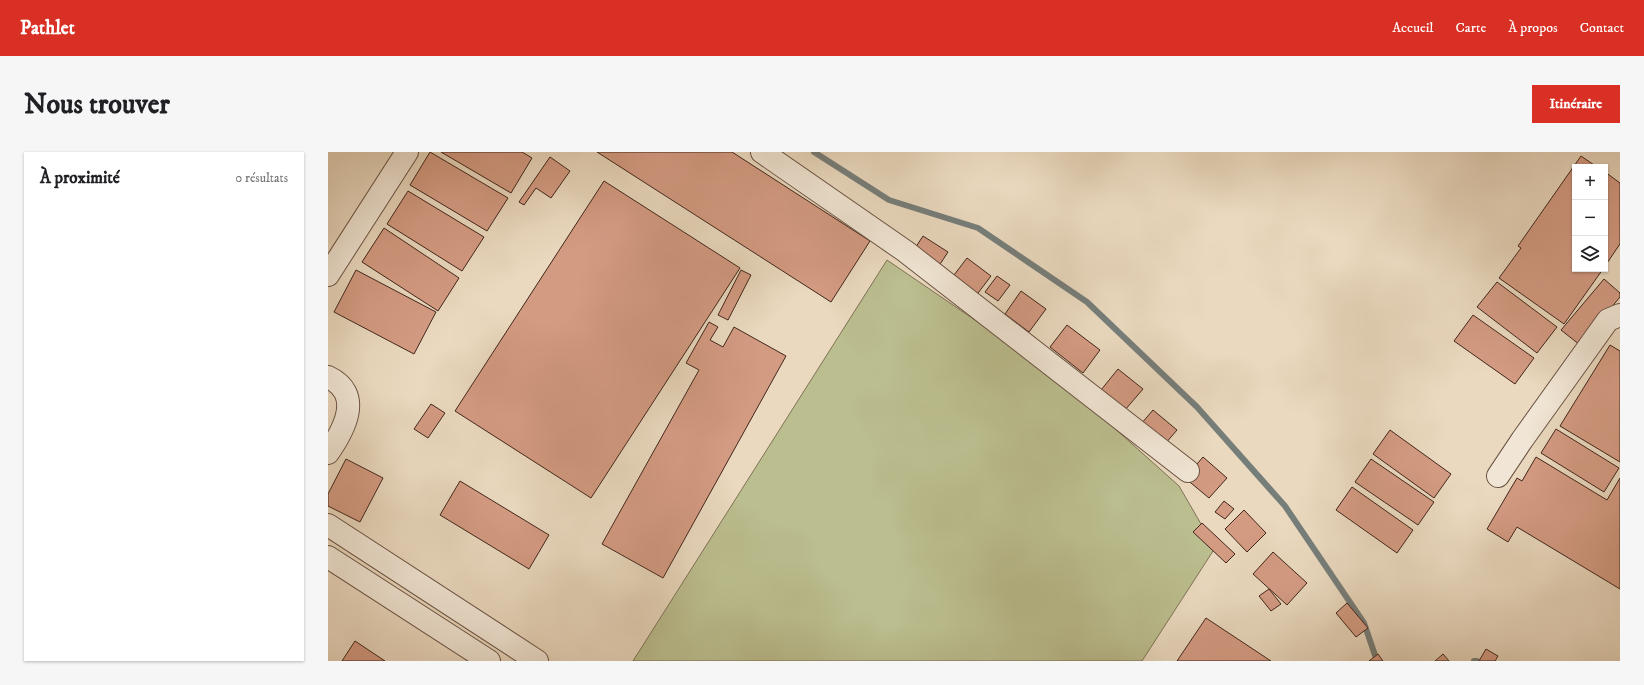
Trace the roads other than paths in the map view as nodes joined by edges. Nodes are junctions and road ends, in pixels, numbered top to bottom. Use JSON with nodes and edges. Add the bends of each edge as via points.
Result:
{"nodes":[{"id":1,"x":407,"y":152,"type":"edge"},
{"id":2,"x":762,"y":152,"type":"edge"},
{"id":3,"x":328,"y":275,"type":"edge"},
{"id":4,"x":1620,"y":315,"type":"edge"},
{"id":5,"x":328,"y":377,"type":"edge"},
{"id":6,"x":328,"y":453,"type":"edge"},
{"id":7,"x":1188,"y":471,"type":"dead end"},
{"id":8,"x":1498,"y":476,"type":"dead end"},
{"id":9,"x":328,"y":526,"type":"edge"},
{"id":10,"x":328,"y":557,"type":"edge"},
{"id":11,"x":489,"y":661,"type":"edge"},
{"id":12,"x":537,"y":661,"type":"edge"}],
"edges":[{"from":1,"to":3,"type":"street"},
{"from":2,"to":7,"type":"street","via":[[905,251]]},
{"from":4,"to":8,"type":"street","via":[[1608,320]]},
{"from":5,"to":6,"type":"street","via":[[345,393],[349,405],[347,417]]},
{"from":9,"to":12,"type":"street"},
{"from":10,"to":11,"type":"street"}]}
